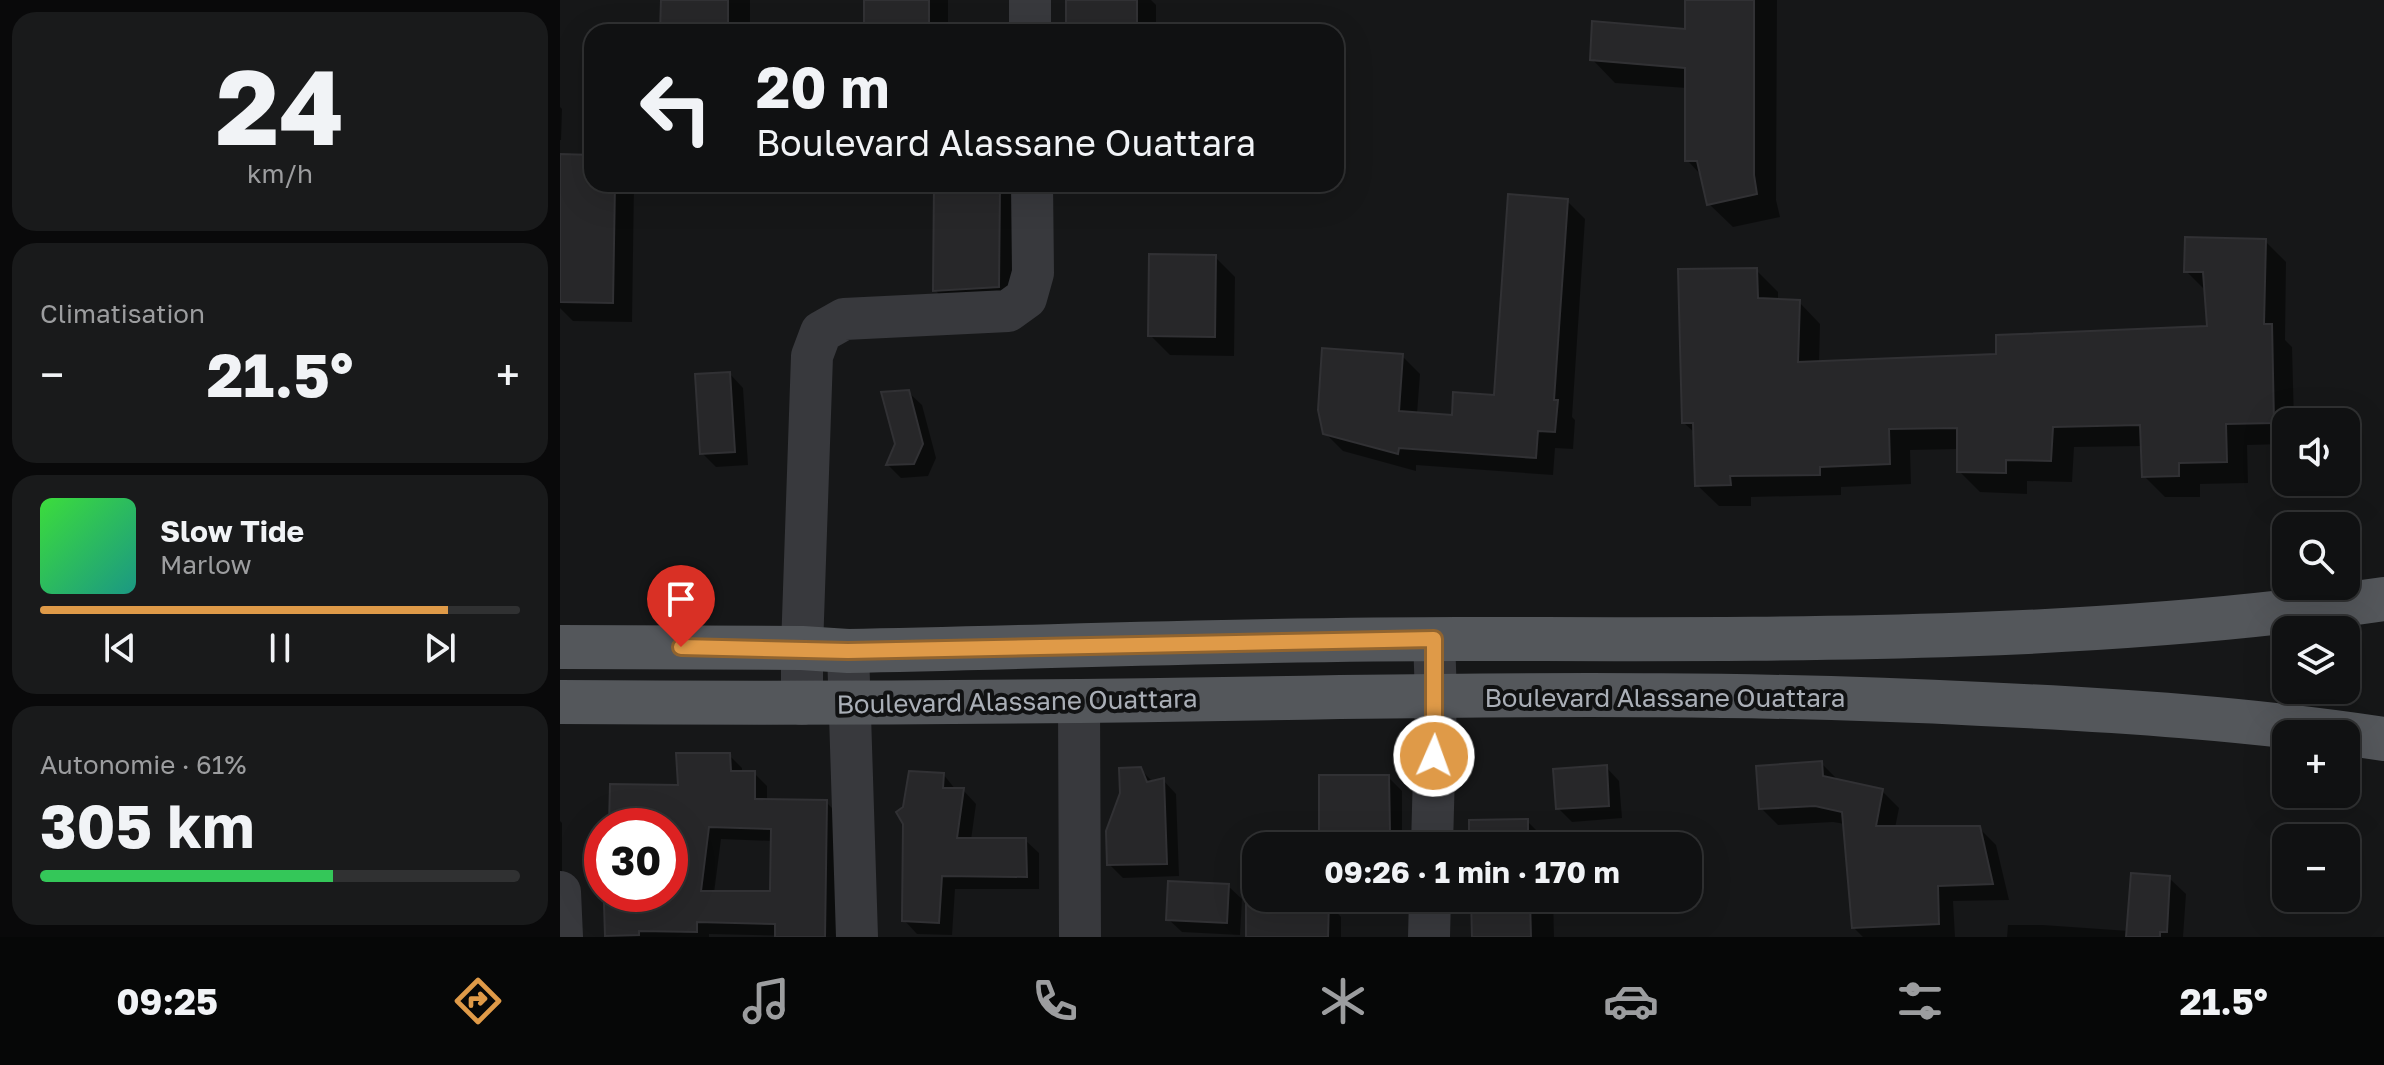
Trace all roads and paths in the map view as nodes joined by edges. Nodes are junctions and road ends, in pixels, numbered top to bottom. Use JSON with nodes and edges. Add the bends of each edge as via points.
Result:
{"nodes":[{"id":1,"x":1030,"y":0,"type":"edge"},
{"id":2,"x":1030,"y":24,"type":"edge"},
{"id":3,"x":1032,"y":192,"type":"edge"},
{"id":4,"x":2384,"y":599,"type":"edge"},
{"id":5,"x":1434,"y":639,"type":"junction"},
{"id":6,"x":560,"y":647,"type":"edge"},
{"id":7,"x":802,"y":648,"type":"junction"},
{"id":8,"x":848,"y":651,"type":"junction"},
{"id":9,"x":1436,"y":696,"type":"junction"},
{"id":10,"x":560,"y":702,"type":"edge"},
{"id":11,"x":850,"y":702,"type":"junction"},
{"id":12,"x":1079,"y":702,"type":"junction"},
{"id":13,"x":802,"y":704,"type":"junction"},
{"id":14,"x":2384,"y":739,"type":"edge"},
{"id":15,"x":1432,"y":832,"type":"edge"},
{"id":16,"x":560,"y":892,"type":"edge"},
{"id":17,"x":1430,"y":912,"type":"edge"},
{"id":18,"x":562,"y":937,"type":"edge"},
{"id":19,"x":857,"y":937,"type":"edge"},
{"id":20,"x":1080,"y":937,"type":"edge"},
{"id":21,"x":1429,"y":937,"type":"edge"}],
"edges":[{"from":1,"to":2,"type":"street"},
{"from":3,"to":7,"type":"street","via":[[1033,273],[1026,298],[1008,311],[844,319],[821,332],[812,356]]},
{"from":4,"to":5,"type":"main road","name":"Boulevard Alassane Ouattara","via":[[2100,628],[1884,636]]},
{"from":5,"to":8,"type":"main road","name":"Boulevard Alassane Ouattara"},
{"from":5,"to":9,"type":"street"},
{"from":6,"to":7,"type":"main road","name":"Boulevard Alassane Ouattara"},
{"from":7,"to":8,"type":"main road","name":"Boulevard Alassane Ouattara"},
{"from":7,"to":13,"type":"street"},
{"from":8,"to":11,"type":"street"},
{"from":9,"to":12,"type":"main road","name":"Boulevard Alassane Ouattara"},
{"from":9,"to":14,"type":"main road","name":"Boulevard Alassane Ouattara","via":[[1848,697],[2095,709]]},
{"from":9,"to":15,"type":"street"},
{"from":10,"to":13,"type":"main road","name":"Boulevard Alassane Ouattara"},
{"from":11,"to":12,"type":"main road","name":"Boulevard Alassane Ouattara"},
{"from":11,"to":13,"type":"main road","name":"Boulevard Alassane Ouattara"},
{"from":11,"to":19,"type":"street"},
{"from":12,"to":20,"type":"street"},
{"from":16,"to":18,"type":"street"},
{"from":17,"to":21,"type":"street"}]}
